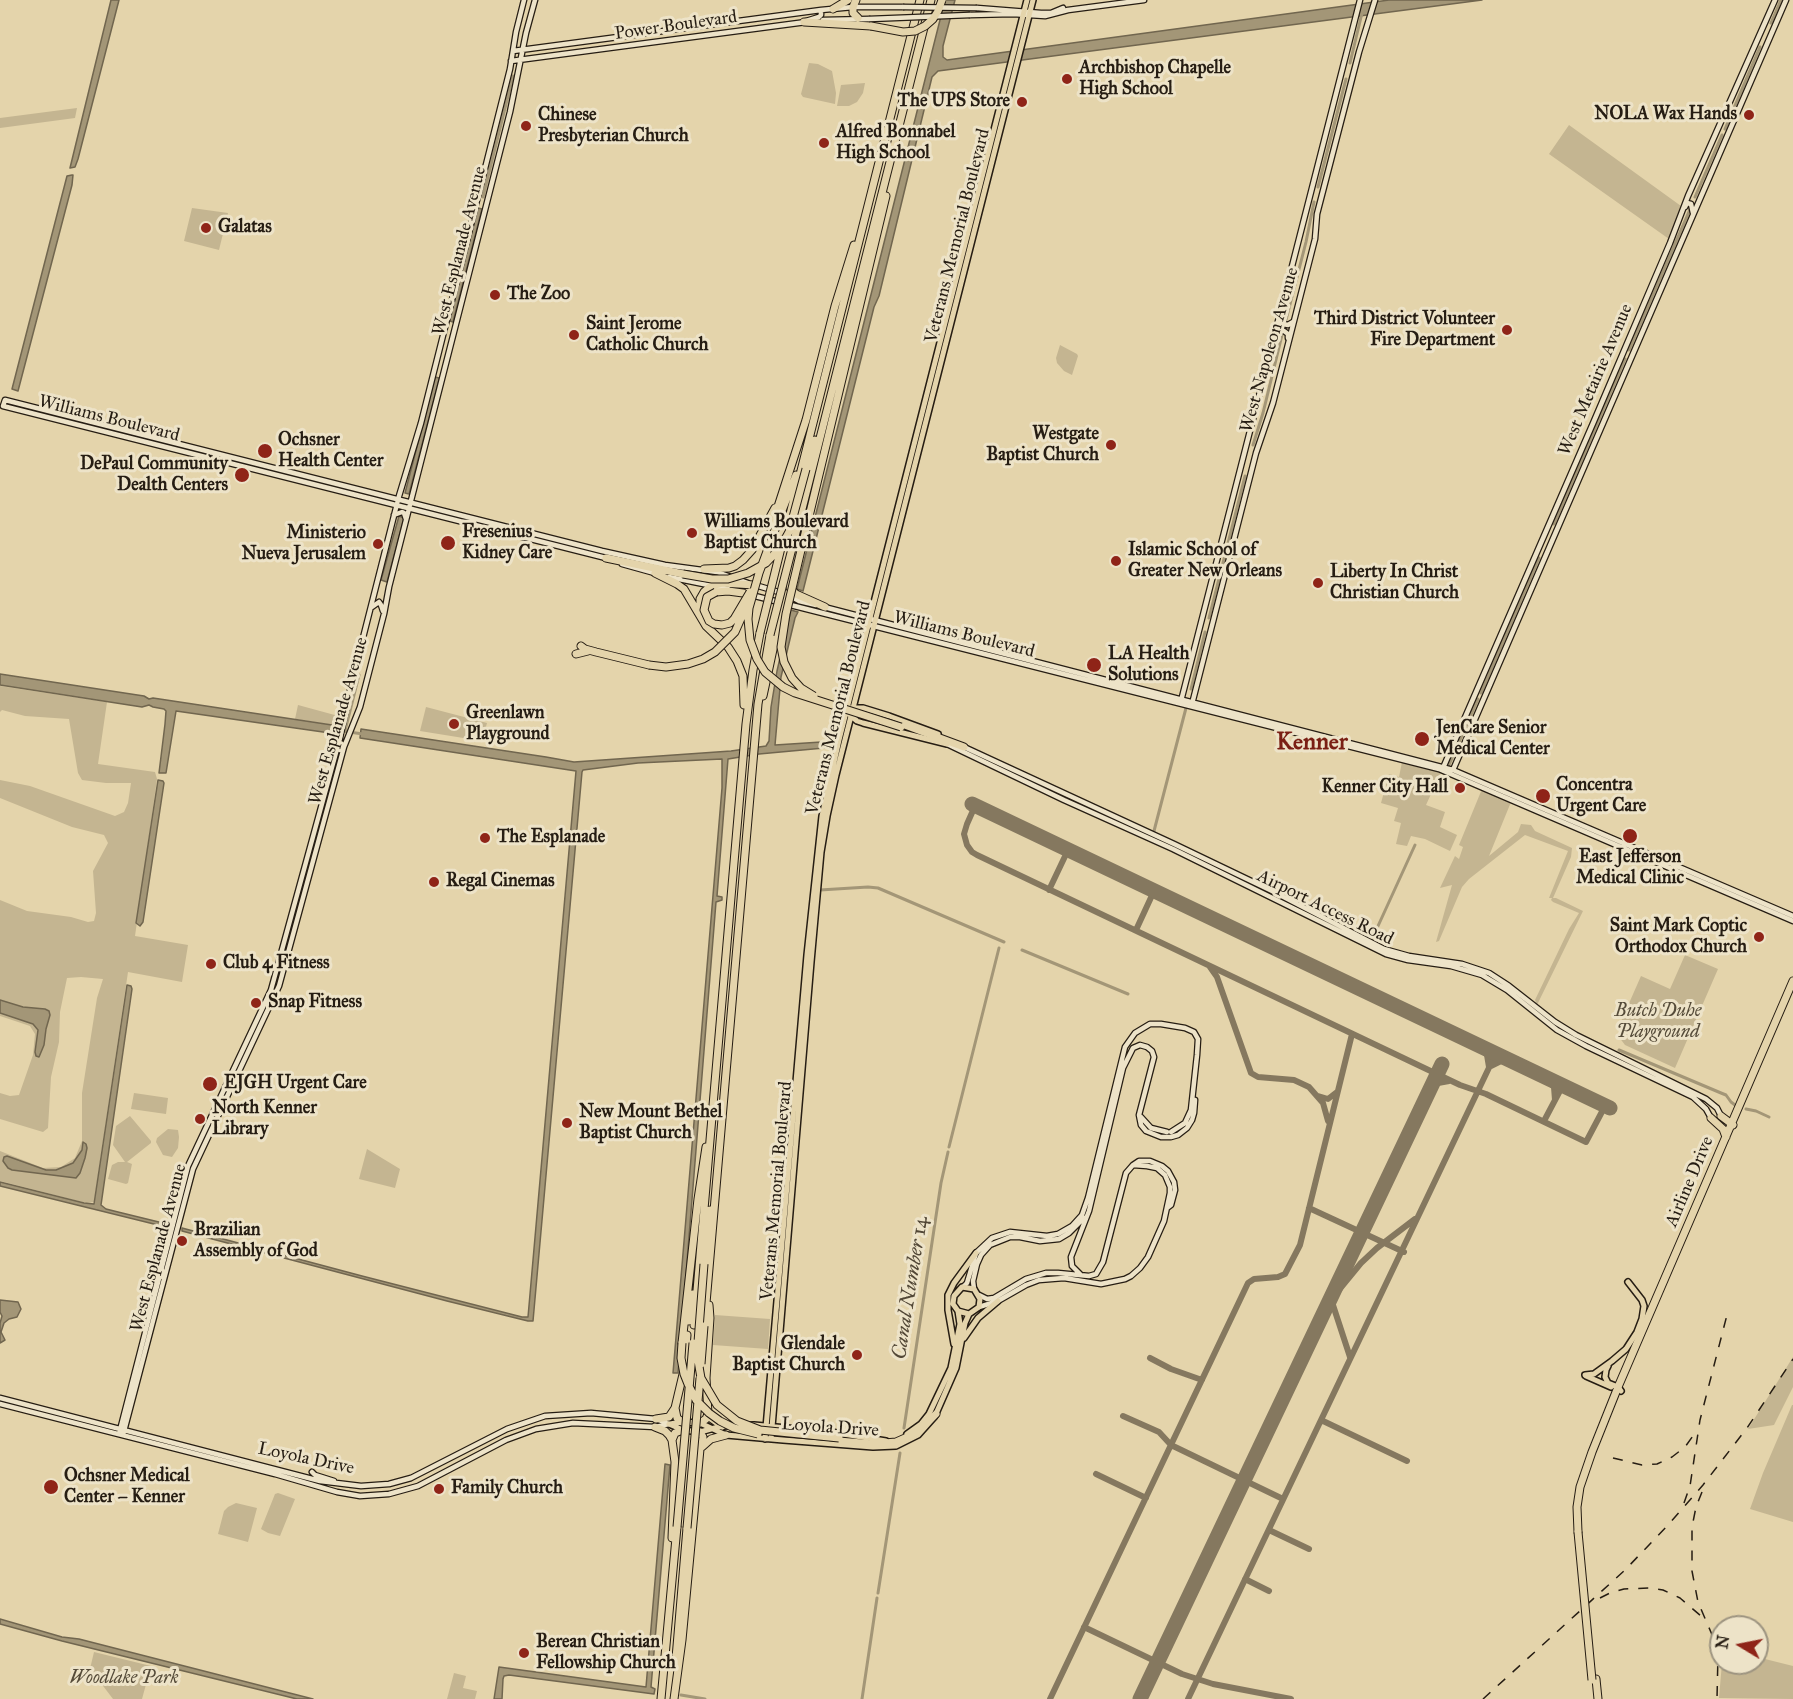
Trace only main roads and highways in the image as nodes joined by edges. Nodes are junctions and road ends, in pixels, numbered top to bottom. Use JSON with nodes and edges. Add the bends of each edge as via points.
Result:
{"nodes":[{"id":1,"x":525,"y":0,"type":"edge"},
{"id":2,"x":535,"y":0,"type":"edge"},
{"id":3,"x":920,"y":0,"type":"edge"},
{"id":4,"x":931,"y":0,"type":"edge"},
{"id":5,"x":942,"y":0,"type":"edge"},
{"id":6,"x":1027,"y":0,"type":"edge"},
{"id":7,"x":1033,"y":0,"type":"edge"},
{"id":8,"x":1120,"y":0,"type":"edge"},
{"id":9,"x":1144,"y":0,"type":"edge"},
{"id":10,"x":1360,"y":0,"type":"edge"},
{"id":11,"x":1374,"y":0,"type":"edge"},
{"id":12,"x":1775,"y":0,"type":"edge"},
{"id":13,"x":1786,"y":0,"type":"edge"},
{"id":14,"x":852,"y":2,"type":"edge"},
{"id":15,"x":833,"y":9,"type":"joint"},
{"id":16,"x":821,"y":10,"type":"junction"},
{"id":17,"x":996,"y":10,"type":"junction"},
{"id":18,"x":813,"y":11,"type":"junction"},
{"id":19,"x":1027,"y":13,"type":"junction"},
{"id":20,"x":981,"y":14,"type":"junction"},
{"id":21,"x":781,"y":15,"type":"junction"},
{"id":22,"x":765,"y":17,"type":"junction"},
{"id":23,"x":813,"y":18,"type":"junction"},
{"id":24,"x":858,"y":18,"type":"junction"},
{"id":25,"x":742,"y":20,"type":"junction"},
{"id":26,"x":804,"y":22,"type":"junction"},
{"id":27,"x":870,"y":22,"type":"junction"},
{"id":28,"x":719,"y":23,"type":"junction"},
{"id":29,"x":1765,"y":23,"type":"junction"},
{"id":30,"x":778,"y":26,"type":"junction"},
{"id":31,"x":760,"y":28,"type":"junction"},
{"id":32,"x":737,"y":31,"type":"junction"},
{"id":33,"x":1772,"y":31,"type":"junction"},
{"id":34,"x":657,"y":32,"type":"junction"},
{"id":35,"x":717,"y":34,"type":"junction"},
{"id":36,"x":584,"y":42,"type":"junction"},
{"id":37,"x":1757,"y":42,"type":"junction"},
{"id":38,"x":639,"y":44,"type":"junction"},
{"id":39,"x":557,"y":46,"type":"junction"},
{"id":40,"x":1765,"y":47,"type":"junction"},
{"id":41,"x":523,"y":50,"type":"junction"},
{"id":42,"x":513,"y":51,"type":"junction"},
{"id":43,"x":573,"y":53,"type":"junction"},
{"id":44,"x":557,"y":55,"type":"junction"},
{"id":45,"x":521,"y":60,"type":"junction"},
{"id":46,"x":1344,"y":61,"type":"junction"},
{"id":47,"x":511,"y":62,"type":"junction"},
{"id":48,"x":1014,"y":64,"type":"junction"},
{"id":49,"x":1356,"y":64,"type":"junction"},
{"id":50,"x":510,"y":69,"type":"junction"},
{"id":51,"x":519,"y":73,"type":"junction"},
{"id":52,"x":1009,"y":73,"type":"junction"},
{"id":53,"x":1341,"y":76,"type":"junction"},
{"id":54,"x":1351,"y":82,"type":"junction"},
{"id":55,"x":1011,"y":87,"type":"junction"},
{"id":56,"x":1004,"y":93,"type":"junction"},
{"id":57,"x":902,"y":116,"type":"junction"},
{"id":58,"x":1002,"y":122,"type":"junction"},
{"id":59,"x":987,"y":159,"type":"junction"},
{"id":60,"x":991,"y":166,"type":"junction"},
{"id":61,"x":1314,"y":185,"type":"junction"},
{"id":62,"x":1323,"y":187,"type":"junction"},
{"id":63,"x":478,"y":194,"type":"junction"},
{"id":64,"x":978,"y":195,"type":"junction"},
{"id":65,"x":489,"y":196,"type":"junction"},
{"id":66,"x":870,"y":197,"type":"junction"},
{"id":67,"x":1310,"y":199,"type":"junction"},
{"id":68,"x":1319,"y":206,"type":"junction"},
{"id":69,"x":975,"y":207,"type":"junction"},
{"id":70,"x":474,"y":209,"type":"junction"},
{"id":71,"x":1682,"y":210,"type":"junction"},
{"id":72,"x":485,"y":212,"type":"junction"},
{"id":73,"x":1692,"y":219,"type":"junction"},
{"id":74,"x":977,"y":221,"type":"junction"},
{"id":75,"x":974,"y":232,"type":"junction"},
{"id":76,"x":964,"y":250,"type":"junction"},
{"id":77,"x":963,"y":278,"type":"junction"},
{"id":78,"x":854,"y":301,"type":"junction"},
{"id":79,"x":1280,"y":314,"type":"junction"},
{"id":80,"x":947,"y":316,"type":"junction"},
{"id":81,"x":1293,"y":321,"type":"junction"},
{"id":82,"x":444,"y":330,"type":"junction"},
{"id":83,"x":1275,"y":334,"type":"junction"},
{"id":84,"x":451,"y":340,"type":"junction"},
{"id":85,"x":1288,"y":341,"type":"junction"},
{"id":86,"x":946,"y":343,"type":"junction"},
{"id":87,"x":1626,"y":345,"type":"junction"},
{"id":88,"x":440,"y":347,"type":"junction"},
{"id":89,"x":1634,"y":350,"type":"junction"},
{"id":90,"x":445,"y":366,"type":"junction"},
{"id":91,"x":931,"y":392,"type":"junction"},
{"id":92,"x":926,"y":400,"type":"junction"},
{"id":93,"x":4,"y":403,"type":"dead end"},
{"id":94,"x":18,"y":407,"type":"junction"},
{"id":95,"x":69,"y":420,"type":"junction"},
{"id":96,"x":82,"y":423,"type":"junction"},
{"id":97,"x":925,"y":427,"type":"junction"},
{"id":98,"x":812,"y":430,"type":"junction"},
{"id":99,"x":819,"y":442,"type":"junction"},
{"id":100,"x":1248,"y":443,"type":"junction"},
{"id":101,"x":915,"y":450,"type":"junction"},
{"id":102,"x":1257,"y":450,"type":"junction"},
{"id":103,"x":209,"y":455,"type":"junction"},
{"id":104,"x":908,"y":471,"type":"junction"},
{"id":105,"x":1240,"y":472,"type":"junction"},
{"id":106,"x":405,"y":477,"type":"junction"},
{"id":107,"x":912,"y":478,"type":"junction"},
{"id":108,"x":1249,"y":478,"type":"junction"},
{"id":109,"x":337,"y":487,"type":"junction"},
{"id":110,"x":909,"y":490,"type":"junction"},
{"id":111,"x":413,"y":494,"type":"junction"},
{"id":112,"x":783,"y":496,"type":"junction"},
{"id":113,"x":399,"y":499,"type":"junction"},
{"id":114,"x":397,"y":505,"type":"junction"},
{"id":115,"x":410,"y":506,"type":"junction"},
{"id":116,"x":394,"y":515,"type":"junction"},
{"id":117,"x":406,"y":519,"type":"junction"},
{"id":118,"x":896,"y":519,"type":"junction"},
{"id":119,"x":474,"y":522,"type":"junction"},
{"id":120,"x":774,"y":525,"type":"junction"},
{"id":121,"x":1548,"y":526,"type":"junction"},
{"id":122,"x":1556,"y":531,"type":"junction"},
{"id":123,"x":1535,"y":555,"type":"junction"},
{"id":124,"x":606,"y":558,"type":"junction"},
{"id":125,"x":1544,"y":560,"type":"junction"},
{"id":126,"x":891,"y":561,"type":"junction"},
{"id":127,"x":704,"y":569,"type":"junction"},
{"id":128,"x":655,"y":573,"type":"junction"},
{"id":129,"x":881,"y":577,"type":"junction"},
{"id":130,"x":885,"y":583,"type":"junction"},
{"id":131,"x":377,"y":585,"type":"junction"},
{"id":132,"x":389,"y":586,"type":"junction"},
{"id":133,"x":713,"y":589,"type":"junction"},
{"id":134,"x":749,"y":590,"type":"junction"},
{"id":135,"x":783,"y":593,"type":"junction"},
{"id":136,"x":787,"y":604,"type":"junction"},
{"id":137,"x":825,"y":607,"type":"junction"},
{"id":138,"x":371,"y":609,"type":"junction"},
{"id":139,"x":1204,"y":614,"type":"junction"},
{"id":140,"x":700,"y":617,"type":"junction"},
{"id":141,"x":383,"y":619,"type":"junction"},
{"id":142,"x":1213,"y":620,"type":"junction"},
{"id":143,"x":873,"y":623,"type":"junction"},
{"id":144,"x":1199,"y":632,"type":"junction"},
{"id":145,"x":1209,"y":637,"type":"junction"},
{"id":146,"x":581,"y":646,"type":"dead end"},
{"id":147,"x":863,"y":650,"type":"junction"},
{"id":148,"x":596,"y":652,"type":"junction"},
{"id":149,"x":576,"y":654,"type":"dead end"},
{"id":150,"x":991,"y":656,"type":"junction"},
{"id":151,"x":1011,"y":657,"type":"junction"},
{"id":152,"x":1041,"y":668,"type":"junction"},
{"id":153,"x":1055,"y":668,"type":"junction"},
{"id":154,"x":863,"y":672,"type":"junction"},
{"id":155,"x":1118,"y":686,"type":"junction"},
{"id":156,"x":1185,"y":686,"type":"junction"},
{"id":157,"x":1196,"y":690,"type":"junction"},
{"id":158,"x":857,"y":695,"type":"junction"},
{"id":159,"x":1181,"y":702,"type":"junction"},
{"id":160,"x":1192,"y":705,"type":"junction"},
{"id":161,"x":863,"y":708,"type":"junction"},
{"id":162,"x":850,"y":711,"type":"junction"},
{"id":163,"x":1263,"y":720,"type":"junction"},
{"id":164,"x":1255,"y":722,"type":"junction"},
{"id":165,"x":863,"y":723,"type":"junction"},
{"id":166,"x":902,"y":726,"type":"junction"},
{"id":167,"x":847,"y":733,"type":"junction"},
{"id":168,"x":1324,"y":736,"type":"junction"},
{"id":169,"x":1311,"y":737,"type":"junction"},
{"id":170,"x":754,"y":740,"type":"junction"},
{"id":171,"x":744,"y":741,"type":"junction"},
{"id":172,"x":947,"y":744,"type":"junction"},
{"id":173,"x":841,"y":745,"type":"junction"},
{"id":174,"x":964,"y":747,"type":"junction"},
{"id":175,"x":1383,"y":753,"type":"junction"},
{"id":176,"x":834,"y":761,"type":"junction"},
{"id":177,"x":333,"y":767,"type":"junction"},
{"id":178,"x":1442,"y":769,"type":"junction"},
{"id":179,"x":1450,"y":771,"type":"junction"},
{"id":180,"x":329,"y":779,"type":"junction"},
{"id":181,"x":1472,"y":780,"type":"junction"},
{"id":182,"x":335,"y":782,"type":"junction"},
{"id":183,"x":834,"y":782,"type":"junction"},
{"id":184,"x":328,"y":806,"type":"junction"},
{"id":185,"x":320,"y":814,"type":"junction"},
{"id":186,"x":323,"y":825,"type":"junction"},
{"id":187,"x":320,"y":837,"type":"junction"},
{"id":188,"x":310,"y":847,"type":"junction"},
{"id":189,"x":304,"y":871,"type":"junction"},
{"id":190,"x":306,"y":888,"type":"junction"},
{"id":191,"x":295,"y":904,"type":"junction"},
{"id":192,"x":301,"y":905,"type":"junction"},
{"id":193,"x":1793,"y":916,"type":"edge"},
{"id":194,"x":1793,"y":921,"type":"edge"},
{"id":195,"x":278,"y":966,"type":"junction"},
{"id":196,"x":276,"y":973,"type":"junction"},
{"id":197,"x":1793,"y":981,"type":"edge"},
{"id":198,"x":280,"y":982,"type":"junction"},
{"id":199,"x":278,"y":989,"type":"junction"},
{"id":200,"x":271,"y":990,"type":"junction"},
{"id":201,"x":1793,"y":991,"type":"edge"},
{"id":202,"x":271,"y":1003,"type":"junction"},
{"id":203,"x":804,"y":1026,"type":"junction"},
{"id":204,"x":250,"y":1033,"type":"junction"},
{"id":205,"x":803,"y":1035,"type":"junction"},
{"id":206,"x":246,"y":1041,"type":"junction"},
{"id":207,"x":250,"y":1048,"type":"junction"},
{"id":208,"x":243,"y":1049,"type":"junction"},
{"id":209,"x":798,"y":1063,"type":"junction"},
{"id":210,"x":1197,"y":1064,"type":"junction"},
{"id":211,"x":242,"y":1065,"type":"junction"},
{"id":212,"x":225,"y":1085,"type":"junction"},
{"id":213,"x":801,"y":1085,"type":"junction"},
{"id":214,"x":232,"y":1087,"type":"junction"},
{"id":215,"x":220,"y":1095,"type":"junction"},
{"id":216,"x":226,"y":1099,"type":"junction"},
{"id":217,"x":1142,"y":1103,"type":"junction"},
{"id":218,"x":794,"y":1111,"type":"junction"},
{"id":219,"x":713,"y":1112,"type":"junction"},
{"id":220,"x":722,"y":1118,"type":"junction"},
{"id":221,"x":1711,"y":1118,"type":"joint"},
{"id":222,"x":1728,"y":1121,"type":"junction"},
{"id":223,"x":797,"y":1133,"type":"junction"},
{"id":224,"x":1726,"y":1137,"type":"junction"},
{"id":225,"x":789,"y":1161,"type":"junction"},
{"id":226,"x":186,"y":1172,"type":"junction"},
{"id":227,"x":191,"y":1178,"type":"junction"},
{"id":228,"x":793,"y":1180,"type":"junction"},
{"id":229,"x":788,"y":1184,"type":"junction"},
{"id":230,"x":186,"y":1194,"type":"junction"},
{"id":231,"x":180,"y":1195,"type":"junction"},
{"id":232,"x":792,"y":1198,"type":"junction"},
{"id":233,"x":1090,"y":1202,"type":"junction"},
{"id":234,"x":784,"y":1229,"type":"junction"},
{"id":235,"x":787,"y":1251,"type":"junction"},
{"id":236,"x":700,"y":1253,"type":"junction"},
{"id":237,"x":976,"y":1253,"type":"junction"},
{"id":238,"x":1082,"y":1276,"type":"junction"},
{"id":239,"x":1628,"y":1282,"type":"dead end"},
{"id":240,"x":708,"y":1284,"type":"junction"},
{"id":241,"x":963,"y":1287,"type":"junction"},
{"id":242,"x":974,"y":1289,"type":"junction"},
{"id":243,"x":778,"y":1290,"type":"junction"},
{"id":244,"x":980,"y":1295,"type":"junction"},
{"id":245,"x":998,"y":1301,"type":"junction"},
{"id":246,"x":979,"y":1307,"type":"junction"},
{"id":247,"x":782,"y":1311,"type":"junction"},
{"id":248,"x":958,"y":1311,"type":"junction"},
{"id":249,"x":969,"y":1314,"type":"junction"},
{"id":250,"x":776,"y":1322,"type":"junction"},
{"id":251,"x":149,"y":1324,"type":"junction"},
{"id":252,"x":780,"y":1335,"type":"junction"},
{"id":253,"x":962,"y":1342,"type":"junction"},
{"id":254,"x":773,"y":1354,"type":"junction"},
{"id":255,"x":954,"y":1356,"type":"junction"},
{"id":256,"x":1612,"y":1361,"type":"junction"},
{"id":257,"x":777,"y":1373,"type":"junction"},
{"id":258,"x":1622,"y":1378,"type":"junction"},
{"id":259,"x":1607,"y":1382,"type":"junction"},
{"id":260,"x":1618,"y":1391,"type":"junction"},
{"id":261,"x":0,"y":1398,"type":"edge"},
{"id":262,"x":0,"y":1404,"type":"edge"},
{"id":263,"x":20,"y":1406,"type":"junction"},
{"id":264,"x":675,"y":1408,"type":"junction"},
{"id":265,"x":572,"y":1413,"type":"junction"},
{"id":266,"x":708,"y":1413,"type":"junction"},
{"id":267,"x":597,"y":1414,"type":"junction"},
{"id":268,"x":936,"y":1414,"type":"junction"},
{"id":269,"x":612,"y":1415,"type":"junction"},
{"id":270,"x":770,"y":1417,"type":"junction"},
{"id":271,"x":536,"y":1418,"type":"junction"},
{"id":272,"x":656,"y":1419,"type":"junction"},
{"id":273,"x":582,"y":1423,"type":"junction"},
{"id":274,"x":700,"y":1423,"type":"junction"},
{"id":275,"x":558,"y":1424,"type":"junction"},
{"id":276,"x":596,"y":1424,"type":"junction"},
{"id":277,"x":669,"y":1424,"type":"junction"},
{"id":278,"x":754,"y":1425,"type":"junction"},
{"id":279,"x":682,"y":1426,"type":"junction"},
{"id":280,"x":722,"y":1426,"type":"junction"},
{"id":281,"x":655,"y":1427,"type":"junction"},
{"id":282,"x":769,"y":1427,"type":"junction"},
{"id":283,"x":781,"y":1428,"type":"junction"},
{"id":284,"x":507,"y":1429,"type":"junction"},
{"id":285,"x":536,"y":1429,"type":"junction"},
{"id":286,"x":712,"y":1429,"type":"junction"},
{"id":287,"x":122,"y":1432,"type":"junction"},
{"id":288,"x":700,"y":1432,"type":"junction"},
{"id":289,"x":134,"y":1435,"type":"junction"},
{"id":290,"x":726,"y":1435,"type":"junction"},
{"id":291,"x":768,"y":1439,"type":"junction"},
{"id":292,"x":506,"y":1440,"type":"junction"},
{"id":293,"x":672,"y":1440,"type":"junction"},
{"id":294,"x":839,"y":1440,"type":"junction"},
{"id":295,"x":885,"y":1441,"type":"junction"},
{"id":296,"x":478,"y":1444,"type":"junction"},
{"id":297,"x":700,"y":1449,"type":"junction"},
{"id":298,"x":476,"y":1456,"type":"junction"},
{"id":299,"x":448,"y":1460,"type":"junction"},
{"id":300,"x":312,"y":1472,"type":"dead end"},
{"id":301,"x":447,"y":1472,"type":"junction"},
{"id":302,"x":339,"y":1483,"type":"junction"},
{"id":303,"x":320,"y":1486,"type":"junction"},
{"id":304,"x":307,"y":1491,"type":"dead end"},
{"id":305,"x":671,"y":1582,"type":"junction"},
{"id":306,"x":661,"y":1699,"type":"edge"},
{"id":307,"x":673,"y":1699,"type":"edge"},
{"id":308,"x":1596,"y":1699,"type":"edge"}],
"edges":[{"from":1,"to":2,"type":"main road"},
{"from":1,"to":42,"type":"main road","name":"West Esplanade Avenue"},
{"from":2,"to":41,"type":"main road","name":"West Esplanade Avenue"},
{"from":3,"to":66,"type":"highway"},
{"from":4,"to":57,"type":"highway"},
{"from":5,"to":27,"type":"highway","bridge":true,"via":[[933,19],[915,31],[903,32]]},
{"from":6,"to":19,"type":"main road","name":"Veterans Memorial Boulevard"},
{"from":7,"to":19,"type":"main road","name":"Veterans Memorial Boulevard"},
{"from":8,"to":19,"type":"main road","via":[[1049,13]]},
{"from":9,"to":19,"type":"main road","via":[[1049,16]]},
{"from":10,"to":46,"type":"main road","name":"West Napoleon Avenue"},
{"from":11,"to":49,"type":"main road","name":"West Napoleon Avenue"},
{"from":12,"to":29,"type":"main road","name":"West Metairie Avenue"},
{"from":13,"to":33,"type":"main road","name":"West Metairie Avenue"},
{"from":14,"to":15,"type":"highway"},
{"from":14,"to":17,"type":"main road","bridge":true,"via":[[871,7]]},
{"from":14,"to":24,"type":"highway"},
{"from":15,"to":16,"type":"main road","name":"Power Boulevard"},
{"from":16,"to":18,"type":"main road","name":"Power Boulevard"},
{"from":16,"to":23,"type":"main road","via":[[819,17]]},
{"from":17,"to":19,"type":"main road"},
{"from":17,"to":20,"type":"main road"},
{"from":18,"to":21,"type":"main road","name":"Power Boulevard"},
{"from":18,"to":23,"type":"main road"},
{"from":19,"to":20,"type":"main road","name":"Power Boulevard"},
{"from":19,"to":48,"type":"main road","name":"Veterans Memorial Boulevard"},
{"from":20,"to":27,"type":"main road","name":"Power Boulevard","bridge":true},
{"from":21,"to":22,"type":"main road","name":"Power Boulevard"},
{"from":21,"to":30,"type":"main road","via":[[775,20]]},
{"from":22,"to":25,"type":"main road","name":"Power Boulevard"},
{"from":22,"to":31,"type":"main road"},
{"from":23,"to":26,"type":"main road"},
{"from":24,"to":26,"type":"main road","name":"Power Boulevard"},
{"from":24,"to":27,"type":"main road","name":"Power Boulevard"},
{"from":25,"to":28,"type":"main road","name":"Power Boulevard"},
{"from":25,"to":32,"type":"main road","via":[[736,25]]},
{"from":26,"to":27,"type":"highway"},
{"from":26,"to":30,"type":"main road","name":"Power Boulevard"},
{"from":28,"to":34,"type":"main road","name":"Power Boulevard"},
{"from":28,"to":35,"type":"main road","via":[[726,29]]},
{"from":29,"to":33,"type":"main road","via":[[1765,32]]},
{"from":29,"to":37,"type":"main road","name":"West Metairie Avenue"},
{"from":30,"to":31,"type":"main road","name":"Power Boulevard"},
{"from":31,"to":32,"type":"main road","name":"Power Boulevard"},
{"from":32,"to":35,"type":"main road","name":"Power Boulevard"},
{"from":33,"to":40,"type":"main road","name":"West Metairie Avenue"},
{"from":34,"to":36,"type":"main road","name":"Power Boulevard"},
{"from":34,"to":38,"type":"main road","via":[[638,38]]},
{"from":35,"to":38,"type":"main road","name":"Power Boulevard"},
{"from":36,"to":39,"type":"main road","name":"Power Boulevard"},
{"from":36,"to":43,"type":"main road","via":[[570,47]]},
{"from":37,"to":40,"type":"main road","via":[[1763,39]]},
{"from":37,"to":71,"type":"main road","name":"West Metairie Avenue"},
{"from":38,"to":43,"type":"main road","name":"Power Boulevard"},
{"from":39,"to":41,"type":"main road","name":"Power Boulevard"},
{"from":39,"to":44,"type":"main road","via":[[563,50]]},
{"from":40,"to":73,"type":"main road","name":"West Metairie Avenue"},
{"from":41,"to":42,"type":"main road","name":"Power Boulevard"},
{"from":41,"to":45,"type":"main road","name":"West Esplanade Avenue"},
{"from":42,"to":45,"type":"main road"},
{"from":42,"to":47,"type":"main road","name":"West Esplanade Avenue"},
{"from":43,"to":44,"type":"main road","name":"Power Boulevard"},
{"from":44,"to":45,"type":"main road","name":"Power Boulevard"},
{"from":45,"to":47,"type":"main road","name":"Power Boulevard"},
{"from":45,"to":51,"type":"main road","name":"West Esplanade Avenue"},
{"from":46,"to":49,"type":"main road","via":[[1348,68]]},
{"from":46,"to":53,"type":"main road","name":"West Napoleon Avenue"},
{"from":47,"to":50,"type":"main road","name":"West Esplanade Avenue"},
{"from":48,"to":52,"type":"main road","name":"Veterans Memorial Boulevard"},
{"from":48,"to":55,"type":"main road","name":"Veterans Memorial Boulevard"},
{"from":49,"to":54,"type":"main road","name":"West Napoleon Avenue"},
{"from":50,"to":51,"type":"main road","via":[[517,65]]},
{"from":50,"to":63,"type":"main road","name":"West Esplanade Avenue"},
{"from":51,"to":65,"type":"main road","name":"West Esplanade Avenue"},
{"from":52,"to":55,"type":"main road"},
{"from":52,"to":56,"type":"main road","name":"Veterans Memorial Boulevard"},
{"from":53,"to":54,"type":"main road","via":[[1348,74]]},
{"from":53,"to":61,"type":"main road","name":"West Napoleon Avenue"},
{"from":54,"to":62,"type":"main road","name":"West Napoleon Avenue"},
{"from":55,"to":58,"type":"main road","name":"Veterans Memorial Boulevard"},
{"from":56,"to":58,"type":"main road"},
{"from":56,"to":59,"type":"main road","name":"Veterans Memorial Boulevard"},
{"from":57,"to":78,"type":"highway"},
{"from":57,"to":166,"type":"highway","bridge":true,"via":[[874,251],[782,637],[786,668],[801,688]]},
{"from":58,"to":60,"type":"main road","name":"Veterans Memorial Boulevard"},
{"from":59,"to":60,"type":"main road"},
{"from":59,"to":64,"type":"main road","name":"Veterans Memorial Boulevard"},
{"from":60,"to":74,"type":"main road","name":"Veterans Memorial Boulevard"},
{"from":61,"to":62,"type":"main road","via":[[1318,192]]},
{"from":61,"to":67,"type":"main road","name":"West Napoleon Avenue"},
{"from":62,"to":68,"type":"main road","name":"West Napoleon Avenue"},
{"from":63,"to":65,"type":"main road","via":[[482,199]]},
{"from":63,"to":70,"type":"main road","name":"West Esplanade Avenue"},
{"from":64,"to":69,"type":"main road","name":"Veterans Memorial Boulevard"},
{"from":64,"to":74,"type":"main road"},
{"from":65,"to":72,"type":"main road","name":"West Esplanade Avenue"},
{"from":66,"to":98,"type":"highway"},
{"from":66,"to":112,"type":"highway","via":[[835,306]]},
{"from":67,"to":68,"type":"main road","via":[[1317,198]]},
{"from":67,"to":79,"type":"main road","name":"West Napoleon Avenue"},
{"from":68,"to":81,"type":"main road","name":"West Napoleon Avenue","via":[[1315,239]]},
{"from":69,"to":75,"type":"main road","via":[[971,229]]},
{"from":69,"to":76,"type":"main road","name":"Veterans Memorial Boulevard"},
{"from":70,"to":72,"type":"main road","via":[[479,204]]},
{"from":70,"to":82,"type":"main road","name":"West Esplanade Avenue"},
{"from":71,"to":73,"type":"main road","via":[[1691,204]]},
{"from":71,"to":87,"type":"main road","name":"West Metairie Avenue"},
{"from":72,"to":84,"type":"main road","name":"West Esplanade Avenue"},
{"from":73,"to":89,"type":"main road","name":"West Metairie Avenue"},
{"from":74,"to":75,"type":"main road","name":"Veterans Memorial Boulevard"},
{"from":75,"to":77,"type":"main road","name":"Veterans Memorial Boulevard"},
{"from":76,"to":77,"type":"main road","via":[[967,254]]},
{"from":76,"to":80,"type":"main road","name":"Veterans Memorial Boulevard"},
{"from":77,"to":86,"type":"main road","name":"Veterans Memorial Boulevard"},
{"from":78,"to":99,"type":"highway"},
{"from":78,"to":124,"type":"highway","bridge":true,"via":[[789,532],[766,563],[728,579],[699,578]]},
{"from":79,"to":81,"type":"main road","via":[[1283,324]]},
{"from":79,"to":83,"type":"main road","name":"West Napoleon Avenue"},
{"from":80,"to":86,"type":"main road","via":[[943,340]]},
{"from":80,"to":91,"type":"main road","name":"Veterans Memorial Boulevard"},
{"from":81,"to":85,"type":"main road","name":"West Napoleon Avenue"},
{"from":82,"to":84,"type":"main road","via":[[452,327]]},
{"from":82,"to":88,"type":"main road","name":"West Esplanade Avenue"},
{"from":83,"to":85,"type":"main road","via":[[1286,332]]},
{"from":83,"to":100,"type":"main road","name":"West Napoleon Avenue"},
{"from":84,"to":90,"type":"main road","name":"West Esplanade Avenue"},
{"from":85,"to":102,"type":"main road","name":"West Napoleon Avenue"},
{"from":86,"to":91,"type":"main road","name":"Veterans Memorial Boulevard"},
{"from":87,"to":89,"type":"main road","via":[[1627,352]]},
{"from":87,"to":121,"type":"main road","name":"West Metairie Avenue"},
{"from":88,"to":90,"type":"main road","via":[[437,371]]},
{"from":88,"to":106,"type":"main road","name":"West Esplanade Avenue"},
{"from":89,"to":122,"type":"main road","name":"West Metairie Avenue"},
{"from":90,"to":111,"type":"main road","name":"West Esplanade Avenue"},
{"from":91,"to":92,"type":"main road","name":"Veterans Memorial Boulevard"},
{"from":91,"to":97,"type":"main road","name":"Veterans Memorial Boulevard"},
{"from":92,"to":97,"type":"main road","via":[[921,424]]},
{"from":92,"to":101,"type":"main road","name":"Veterans Memorial Boulevard"},
{"from":93,"to":94,"type":"main road","name":"Williams Boulevard"},
{"from":94,"to":95,"type":"main road","name":"Williams Boulevard"},
{"from":94,"to":95,"type":"main road","name":"Williams Boulevard"},
{"from":95,"to":96,"type":"main road","name":"Williams Boulevard"},
{"from":96,"to":103,"type":"main road","name":"Williams Boulevard","via":[[172,449]]},
{"from":96,"to":103,"type":"main road","name":"Williams Boulevard","via":[[96,423]]},
{"from":97,"to":107,"type":"main road","name":"Veterans Memorial Boulevard"},
{"from":98,"to":120,"type":"highway"},
{"from":98,"to":171,"type":"highway","bridge":true,"via":[[760,633]]},
{"from":99,"to":137,"type":"highway","via":[[789,583],[796,594]]},
{"from":99,"to":170,"type":"highway","bridge":true,"via":[[770,635]]},
{"from":100,"to":102,"type":"main road","via":[[1250,452]]},
{"from":100,"to":105,"type":"main road","name":"West Napoleon Avenue"},
{"from":101,"to":104,"type":"main road","name":"Veterans Memorial Boulevard"},
{"from":101,"to":107,"type":"main road"},
{"from":102,"to":108,"type":"main road","name":"West Napoleon Avenue"},
{"from":103,"to":109,"type":"main road","name":"Williams Boulevard"},
{"from":103,"to":109,"type":"main road","via":[[234,458]]},
{"from":104,"to":110,"type":"main road"},
{"from":104,"to":118,"type":"main road","name":"Veterans Memorial Boulevard"},
{"from":105,"to":108,"type":"main road","via":[[1249,472]]},
{"from":105,"to":139,"type":"main road","name":"West Napoleon Avenue"},
{"from":106,"to":111,"type":"main road","via":[[403,494]]},
{"from":106,"to":113,"type":"main road","name":"West Esplanade Avenue"},
{"from":107,"to":110,"type":"main road","name":"Veterans Memorial Boulevard"},
{"from":108,"to":142,"type":"main road","name":"West Napoleon Avenue"},
{"from":109,"to":113,"type":"main road"},
{"from":109,"to":114,"type":"main road"},
{"from":110,"to":126,"type":"main road","name":"Veterans Memorial Boulevard"},
{"from":111,"to":115,"type":"main road","name":"West Esplanade Avenue"},
{"from":112,"to":120,"type":"highway"},
{"from":112,"to":127,"type":"highway","via":[[743,560],[729,568]]},
{"from":113,"to":114,"type":"main road","name":"West Esplanade Avenue"},
{"from":113,"to":115,"type":"main road"},
{"from":114,"to":115,"type":"main road"},
{"from":114,"to":116,"type":"main road","name":"West Esplanade Avenue"},
{"from":115,"to":117,"type":"main road","name":"West Esplanade Avenue"},
{"from":115,"to":119,"type":"main road"},
{"from":115,"to":119,"type":"main road","via":[[449,519]]},
{"from":116,"to":117,"type":"main road","via":[[403,512]]},
{"from":116,"to":131,"type":"main road","name":"West Esplanade Avenue"},
{"from":117,"to":132,"type":"main road","name":"West Esplanade Avenue"},
{"from":118,"to":126,"type":"main road","via":[[899,522]]},
{"from":118,"to":129,"type":"main road","name":"Veterans Memorial Boulevard"},
{"from":119,"to":124,"type":"main road"},
{"from":119,"to":127,"type":"main road","name":"Williams Boulevard","via":[[654,563]]},
{"from":120,"to":134,"type":"highway","bridge":true},
{"from":120,"to":166,"type":"highway","bridge":true,"via":[[748,619],[750,640],[765,672],[795,693]]},
{"from":121,"to":122,"type":"main road","via":[[1549,532]]},
{"from":121,"to":123,"type":"main road","name":"West Metairie Avenue"},
{"from":122,"to":125,"type":"main road","name":"West Metairie Avenue"},
{"from":123,"to":125,"type":"main road","via":[[1543,552]]},
{"from":123,"to":178,"type":"main road","name":"West Metairie Avenue"},
{"from":124,"to":128,"type":"main road"},
{"from":125,"to":179,"type":"main road","name":"West Metairie Avenue"},
{"from":126,"to":130,"type":"main road","name":"Veterans Memorial Boulevard"},
{"from":127,"to":134,"type":"main road","name":"Williams Boulevard"},
{"from":128,"to":133,"type":"main road"},
{"from":128,"to":140,"type":"highway","via":[[684,589]]},
{"from":129,"to":130,"type":"main road"},
{"from":129,"to":143,"type":"main road","name":"Veterans Memorial Boulevard"},
{"from":130,"to":143,"type":"main road","name":"Veterans Memorial Boulevard"},
{"from":131,"to":132,"type":"main road","via":[[381,593]]},
{"from":131,"to":138,"type":"main road","name":"West Esplanade Avenue"},
{"from":132,"to":141,"type":"main road","name":"West Esplanade Avenue"},
{"from":133,"to":134,"type":"highway"},
{"from":133,"to":134,"type":"highway","via":[[722,583]]},
{"from":133,"to":134,"type":"highway","bridge":true,"via":[[704,610],[709,621],[722,625],[734,619]]},
{"from":133,"to":140,"type":"highway","via":[[704,592],[700,599]]},
{"from":134,"to":135,"type":"main road","name":"Williams Boulevard"},
{"from":134,"to":136,"type":"main road","name":"Williams Boulevard"},
{"from":134,"to":148,"type":"highway","bridge":true,"via":[[745,611],[731,637],[715,652],[688,664],[649,665]]},
{"from":135,"to":136,"type":"highway"},
{"from":135,"to":137,"type":"main road","name":"Williams Boulevard"},
{"from":136,"to":143,"type":"main road","name":"Williams Boulevard"},
{"from":136,"to":170,"type":"highway","via":[[780,617]]},
{"from":137,"to":143,"type":"main road","name":"Williams Boulevard"},
{"from":138,"to":141,"type":"main road","via":[[380,603]]},
{"from":138,"to":177,"type":"main road","name":"West Esplanade Avenue"},
{"from":139,"to":142,"type":"main road","via":[[1207,622]]},
{"from":139,"to":144,"type":"main road","name":"West Napoleon Avenue"},
{"from":140,"to":171,"type":"highway","via":[[728,647],[743,676]]},
{"from":141,"to":182,"type":"main road","name":"West Esplanade Avenue"},
{"from":142,"to":145,"type":"main road","name":"West Napoleon Avenue"},
{"from":143,"to":147,"type":"main road","name":"Veterans Memorial Boulevard"},
{"from":143,"to":150,"type":"main road","name":"Williams Boulevard"},
{"from":143,"to":151,"type":"main road","name":"Williams Boulevard"},
{"from":143,"to":154,"type":"main road","name":"Veterans Memorial Boulevard"},
{"from":144,"to":145,"type":"main road","via":[[1206,628]]},
{"from":144,"to":156,"type":"main road","name":"West Napoleon Avenue"},
{"from":145,"to":157,"type":"main road","name":"West Napoleon Avenue"},
{"from":146,"to":148,"type":"highway"},
{"from":147,"to":154,"type":"main road"},
{"from":147,"to":162,"type":"main road","name":"Veterans Memorial Boulevard"},
{"from":148,"to":149,"type":"highway"},
{"from":150,"to":151,"type":"main road"},
{"from":150,"to":152,"type":"main road","name":"Williams Boulevard"},
{"from":151,"to":153,"type":"main road","name":"Williams Boulevard"},
{"from":152,"to":153,"type":"main road"},
{"from":152,"to":155,"type":"main road","name":"Williams Boulevard"},
{"from":153,"to":155,"type":"main road","name":"Williams Boulevard"},
{"from":154,"to":158,"type":"main road","name":"Veterans Memorial Boulevard"},
{"from":155,"to":159,"type":"main road","name":"Williams Boulevard"},
{"from":155,"to":159,"type":"main road","name":"Williams Boulevard"},
{"from":156,"to":157,"type":"main road","via":[[1188,694]]},
{"from":156,"to":159,"type":"main road","name":"West Napoleon Avenue"},
{"from":157,"to":160,"type":"main road","name":"West Napoleon Avenue"},
{"from":158,"to":161,"type":"main road"},
{"from":158,"to":162,"type":"main road","name":"Veterans Memorial Boulevard"},
{"from":159,"to":160,"type":"main road","name":"Williams Boulevard"},
{"from":160,"to":163,"type":"main road","name":"Williams Boulevard"},
{"from":160,"to":164,"type":"main road","name":"Williams Boulevard"},
{"from":161,"to":162,"type":"main road"},
{"from":161,"to":174,"type":"main road","via":[[924,728]]},
{"from":162,"to":165,"type":"main road"},
{"from":162,"to":167,"type":"main road","name":"Veterans Memorial Boulevard"},
{"from":162,"to":173,"type":"main road","name":"Veterans Memorial Boulevard"},
{"from":163,"to":164,"type":"main road"},
{"from":163,"to":168,"type":"main road","name":"Williams Boulevard"},
{"from":164,"to":169,"type":"main road","name":"Williams Boulevard"},
{"from":165,"to":167,"type":"main road","via":[[855,724]]},
{"from":165,"to":172,"type":"main road"},
{"from":166,"to":172,"type":"highway"},
{"from":166,"to":174,"type":"highway"},
{"from":167,"to":173,"type":"main road","name":"Veterans Memorial Boulevard"},
{"from":168,"to":169,"type":"main road"},
{"from":168,"to":175,"type":"main road","name":"Williams Boulevard"},
{"from":169,"to":175,"type":"main road","name":"Williams Boulevard"},
{"from":170,"to":220,"type":"highway"},
{"from":171,"to":219,"type":"highway"},
{"from":172,"to":221,"type":"main road","name":"Airport Access Road","via":[[1224,873],[1386,954],[1460,968],[1489,979],[1557,1030],[1693,1097]]},
{"from":173,"to":176,"type":"main road","name":"Veterans Memorial Boulevard"},
{"from":173,"to":183,"type":"main road","name":"Veterans Memorial Boulevard"},
{"from":174,"to":222,"type":"main road","name":"Airport Access Road","via":[[1166,840],[1384,949],[1462,964],[1489,974],[1568,1031],[1706,1099]]},
{"from":175,"to":178,"type":"main road","name":"Williams Boulevard"},
{"from":175,"to":178,"type":"main road","name":"Williams Boulevard"},
{"from":176,"to":183,"type":"main road"},
{"from":176,"to":203,"type":"main road","name":"Veterans Memorial Boulevard","via":[[818,844]]},
{"from":177,"to":180,"type":"main road","name":"West Esplanade Avenue"},
{"from":177,"to":182,"type":"main road"},
{"from":178,"to":179,"type":"main road","name":"Williams Boulevard"},
{"from":179,"to":181,"type":"main road","name":"Williams Boulevard"},
{"from":180,"to":184,"type":"main road","via":[[332,783]]},
{"from":180,"to":185,"type":"main road","name":"West Esplanade Avenue"},
{"from":181,"to":193,"type":"main road","name":"Williams Boulevard"},
{"from":181,"to":194,"type":"main road","name":"Williams Boulevard"},
{"from":182,"to":184,"type":"main road","name":"West Esplanade Avenue"},
{"from":183,"to":203,"type":"main road","name":"Veterans Memorial Boulevard","via":[[821,855]]},
{"from":184,"to":186,"type":"main road","name":"West Esplanade Avenue"},
{"from":185,"to":186,"type":"main road"},
{"from":185,"to":188,"type":"main road","name":"West Esplanade Avenue"},
{"from":186,"to":187,"type":"main road","name":"West Esplanade Avenue"},
{"from":187,"to":188,"type":"main road"},
{"from":187,"to":190,"type":"main road","name":"West Esplanade Avenue"},
{"from":188,"to":189,"type":"main road","name":"West Esplanade Avenue"},
{"from":189,"to":190,"type":"main road","via":[[302,885]]},
{"from":189,"to":191,"type":"main road","name":"West Esplanade Avenue"},
{"from":190,"to":192,"type":"main road","name":"West Esplanade Avenue"},
{"from":191,"to":192,"type":"main road"},
{"from":191,"to":195,"type":"main road","name":"West Esplanade Avenue"},
{"from":192,"to":198,"type":"main road","name":"West Esplanade Avenue"},
{"from":195,"to":196,"type":"main road","name":"West Esplanade Avenue"},
{"from":195,"to":198,"type":"main road"},
{"from":196,"to":199,"type":"main road"},
{"from":196,"to":200,"type":"main road","name":"West Esplanade Avenue"},
{"from":197,"to":222,"type":"highway","name":"Airline Drive","via":[[1736,1114]]},
{"from":198,"to":199,"type":"main road","name":"West Esplanade Avenue"},
{"from":199,"to":202,"type":"main road","name":"West Esplanade Avenue"},
{"from":200,"to":202,"type":"main road"},
{"from":200,"to":204,"type":"main road","name":"West Esplanade Avenue"},
{"from":201,"to":222,"type":"highway","name":"Airline Drive"},
{"from":202,"to":207,"type":"main road","name":"West Esplanade Avenue"},
{"from":203,"to":205,"type":"main road","name":"Veterans Memorial Boulevard"},
{"from":204,"to":206,"type":"main road","name":"West Esplanade Avenue"},
{"from":204,"to":207,"type":"main road"},
{"from":205,"to":209,"type":"main road","name":"Veterans Memorial Boulevard"},
{"from":205,"to":213,"type":"main road","name":"Veterans Memorial Boulevard"},
{"from":206,"to":207,"type":"main road","via":[[246,1048]]},
{"from":206,"to":208,"type":"main road","name":"West Esplanade Avenue"},
{"from":207,"to":211,"type":"main road","name":"West Esplanade Avenue"},
{"from":208,"to":211,"type":"main road"},
{"from":208,"to":212,"type":"main road","name":"West Esplanade Avenue"},
{"from":209,"to":213,"type":"main road"},
{"from":209,"to":218,"type":"main road","name":"Veterans Memorial Boulevard"},
{"from":210,"to":217,"type":"main road","via":[[1193,1099],[1182,1125],[1169,1132],[1154,1130],[1140,1114]]},
{"from":210,"to":217,"type":"main road","via":[[1194,1113],[1180,1133],[1162,1138],[1146,1131],[1139,1117]]},
{"from":210,"to":237,"type":"main road","via":[[1198,1039],[1189,1029],[1155,1024],[1138,1030],[1124,1050],[1082,1215],[1058,1234],[1005,1233],[992,1238]]},
{"from":211,"to":214,"type":"main road","name":"West Esplanade Avenue"},
{"from":212,"to":214,"type":"main road","via":[[228,1090]]},
{"from":212,"to":215,"type":"main road","name":"West Esplanade Avenue"},
{"from":213,"to":223,"type":"main road","name":"Veterans Memorial Boulevard"},
{"from":214,"to":216,"type":"main road","name":"West Esplanade Avenue"},
{"from":215,"to":216,"type":"main road","via":[[226,1094]]},
{"from":215,"to":226,"type":"main road","name":"West Esplanade Avenue"},
{"from":216,"to":227,"type":"main road","name":"West Esplanade Avenue"},
{"from":217,"to":233,"type":"main road","via":[[1154,1057],[1150,1049],[1140,1045],[1131,1051],[1124,1064]]},
{"from":218,"to":223,"type":"main road"},
{"from":218,"to":225,"type":"main road","name":"Veterans Memorial Boulevard"},
{"from":219,"to":236,"type":"highway"},
{"from":219,"to":294,"type":"highway","bridge":true,"via":[[691,1257],[681,1358],[686,1379],[696,1400],[709,1413],[742,1431]]},
{"from":220,"to":240,"type":"highway"},
{"from":220,"to":294,"type":"highway","bridge":true,"via":[[697,1355],[704,1384],[717,1405],[737,1421],[760,1430]]},
{"from":221,"to":224,"type":"highway"},
{"from":222,"to":224,"type":"highway","name":"Airline Drive"},
{"from":222,"to":260,"type":"highway","name":"Airline Drive"},
{"from":223,"to":228,"type":"main road","name":"Veterans Memorial Boulevard"},
{"from":224,"to":258,"type":"highway","name":"Airline Drive"},
{"from":225,"to":228,"type":"main road"},
{"from":225,"to":229,"type":"main road","name":"Veterans Memorial Boulevard"},
{"from":226,"to":227,"type":"main road"},
{"from":226,"to":231,"type":"main road","name":"West Esplanade Avenue"},
{"from":227,"to":230,"type":"main road","name":"West Esplanade Avenue"},
{"from":228,"to":232,"type":"main road","name":"Veterans Memorial Boulevard"},
{"from":229,"to":232,"type":"main road"},
{"from":229,"to":234,"type":"main road","name":"Veterans Memorial Boulevard"},
{"from":230,"to":231,"type":"main road"},
{"from":230,"to":251,"type":"main road","name":"West Esplanade Avenue"},
{"from":231,"to":251,"type":"main road","name":"West Esplanade Avenue"},
{"from":232,"to":235,"type":"main road","name":"Veterans Memorial Boulevard"},
{"from":233,"to":238,"type":"main road","via":[[1071,1260],[1074,1270]]},
{"from":233,"to":242,"type":"main road","via":[[1078,1226],[1059,1239],[1010,1237],[990,1245],[977,1264]]},
{"from":234,"to":235,"type":"main road"},
{"from":234,"to":243,"type":"main road","name":"Veterans Memorial Boulevard"},
{"from":235,"to":247,"type":"main road","name":"Veterans Memorial Boulevard"},
{"from":236,"to":264,"type":"highway"},
{"from":236,"to":305,"type":"highway","bridge":true},
{"from":237,"to":241,"type":"main road"},
{"from":237,"to":255,"type":"main road","via":[[948,1295]]},
{"from":238,"to":244,"type":"main road","via":[[1046,1273],[1022,1281],[993,1299]]},
{"from":238,"to":245,"type":"main road","via":[[1099,1272],[1102,1265],[1124,1176],[1133,1166],[1152,1166],[1165,1175],[1170,1187],[1164,1221],[1150,1253],[1134,1274],[1106,1284],[1065,1278],[1039,1280]]},
{"from":239,"to":256,"type":"main road","via":[[1643,1303],[1642,1319],[1626,1349]]},
{"from":240,"to":266,"type":"highway"},
{"from":240,"to":307,"type":"highway","bridge":true},
{"from":241,"to":242,"type":"main road"},
{"from":241,"to":248,"type":"main road","via":[[953,1300]]},
{"from":242,"to":244,"type":"main road"},
{"from":243,"to":247,"type":"main road"},
{"from":243,"to":250,"type":"main road","name":"Veterans Memorial Boulevard"},
{"from":244,"to":246,"type":"main road"},
{"from":245,"to":246,"type":"main road"},
{"from":245,"to":253,"type":"main road","via":[[978,1318]]},
{"from":246,"to":249,"type":"main road"},
{"from":247,"to":252,"type":"main road","name":"Veterans Memorial Boulevard"},
{"from":248,"to":249,"type":"main road"},
{"from":248,"to":255,"type":"main road","name":"Loyola Drive","via":[[960,1324]]},
{"from":249,"to":253,"type":"main road","name":"Loyola Drive"},
{"from":250,"to":252,"type":"main road"},
{"from":250,"to":254,"type":"main road","name":"Veterans Memorial Boulevard"},
{"from":251,"to":287,"type":"main road","name":"West Esplanade Avenue"},
{"from":252,"to":257,"type":"main road","name":"Veterans Memorial Boulevard"},
{"from":253,"to":268,"type":"main road","name":"Loyola Drive","via":[[956,1368]]},
{"from":254,"to":257,"type":"main road","via":[[777,1357]]},
{"from":254,"to":270,"type":"main road","name":"Veterans Memorial Boulevard"},
{"from":255,"to":295,"type":"main road","name":"Loyola Drive","via":[[926,1419],[908,1434]]},
{"from":256,"to":259,"type":"main road","via":[[1605,1374]]},
{"from":256,"to":260,"type":"main road","via":[[1594,1374],[1585,1375]]},
{"from":257,"to":270,"type":"main road","name":"Veterans Memorial Boulevard"},
{"from":258,"to":259,"type":"main road"},
{"from":258,"to":260,"type":"highway","name":"Airline Drive"},
{"from":259,"to":260,"type":"main road"},
{"from":260,"to":308,"type":"highway","name":"Airline Drive","bridge":true,"via":[[1582,1482],[1580,1532]]},
{"from":261,"to":263,"type":"main road","name":"Loyola Drive"},
{"from":262,"to":263,"type":"main road","name":"Loyola Drive"},
{"from":263,"to":287,"type":"main road","name":"Loyola Drive"},
{"from":264,"to":272,"type":"highway","via":[[669,1417]]},
{"from":264,"to":279,"type":"highway"},
{"from":265,"to":267,"type":"main road","name":"Loyola Drive"},
{"from":265,"to":271,"type":"main road","name":"Loyola Drive"},
{"from":265,"to":275,"type":"main road","via":[[558,1418]]},
{"from":266,"to":274,"type":"highway"},
{"from":266,"to":280,"type":"highway"},
{"from":267,"to":269,"type":"main road","name":"Loyola Drive"},
{"from":267,"to":273,"type":"main road"},
{"from":268,"to":291,"type":"main road","name":"Loyola Drive","via":[[918,1435],[890,1447]]},
{"from":268,"to":294,"type":"highway","via":[[914,1434],[896,1442]]},
{"from":269,"to":272,"type":"main road","name":"Loyola Drive"},
{"from":269,"to":276,"type":"main road","via":[[600,1418]]},
{"from":270,"to":278,"type":"main road"},
{"from":270,"to":282,"type":"main road","name":"Veterans Memorial Boulevard"},
{"from":270,"to":283,"type":"main road"},
{"from":271,"to":284,"type":"main road","name":"Loyola Drive"},
{"from":271,"to":285,"type":"main road"},
{"from":272,"to":277,"type":"main road","name":"Loyola Drive"},
{"from":273,"to":275,"type":"main road","name":"Loyola Drive"},
{"from":273,"to":276,"type":"main road","name":"Loyola Drive"},
{"from":274,"to":279,"type":"main road","name":"Loyola Drive"},
{"from":274,"to":286,"type":"main road","name":"Loyola Drive"},
{"from":275,"to":285,"type":"main road","name":"Loyola Drive"},
{"from":276,"to":281,"type":"main road","name":"Loyola Drive"},
{"from":277,"to":279,"type":"main road","name":"Loyola Drive"},
{"from":277,"to":281,"type":"main road","name":"Loyola Drive"},
{"from":278,"to":280,"type":"main road","name":"Loyola Drive"},
{"from":278,"to":282,"type":"main road","name":"Loyola Drive"},
{"from":279,"to":288,"type":"main road","name":"Loyola Drive"},
{"from":279,"to":293,"type":"highway"},
{"from":280,"to":286,"type":"main road","name":"Loyola Drive"},
{"from":281,"to":293,"type":"highway","via":[[666,1431]]},
{"from":282,"to":283,"type":"main road","name":"Loyola Drive"},
{"from":282,"to":291,"type":"main road","name":"Veterans Memorial Boulevard"},
{"from":283,"to":295,"type":"main road","name":"Loyola Drive"},
{"from":284,"to":292,"type":"main road"},
{"from":284,"to":296,"type":"main road","name":"Loyola Drive"},
{"from":285,"to":292,"type":"main road","name":"Loyola Drive"},
{"from":286,"to":288,"type":"main road","name":"Loyola Drive"},
{"from":286,"to":290,"type":"main road","name":"Loyola Drive"},
{"from":287,"to":289,"type":"main road","name":"Loyola Drive"},
{"from":288,"to":297,"type":"highway"},
{"from":289,"to":302,"type":"main road","name":"Loyola Drive"},
{"from":289,"to":303,"type":"main road","name":"Loyola Drive"},
{"from":290,"to":291,"type":"main road","name":"Loyola Drive"},
{"from":290,"to":297,"type":"highway","via":[[711,1439]]},
{"from":292,"to":298,"type":"main road","name":"Loyola Drive"},
{"from":293,"to":305,"type":"highway","via":[[675,1482]]},
{"from":294,"to":295,"type":"highway"},
{"from":296,"to":298,"type":"main road"},
{"from":296,"to":299,"type":"main road","name":"Loyola Drive"},
{"from":297,"to":307,"type":"highway"},
{"from":298,"to":301,"type":"main road","name":"Loyola Drive"},
{"from":299,"to":301,"type":"main road"},
{"from":299,"to":302,"type":"main road","name":"Loyola Drive","via":[[389,1484]]},
{"from":300,"to":302,"type":"main road"},
{"from":301,"to":303,"type":"main road","name":"Loyola Drive","via":[[410,1489],[378,1496],[352,1495]]},
{"from":303,"to":304,"type":"main road"},
{"from":305,"to":306,"type":"highway"}]}
